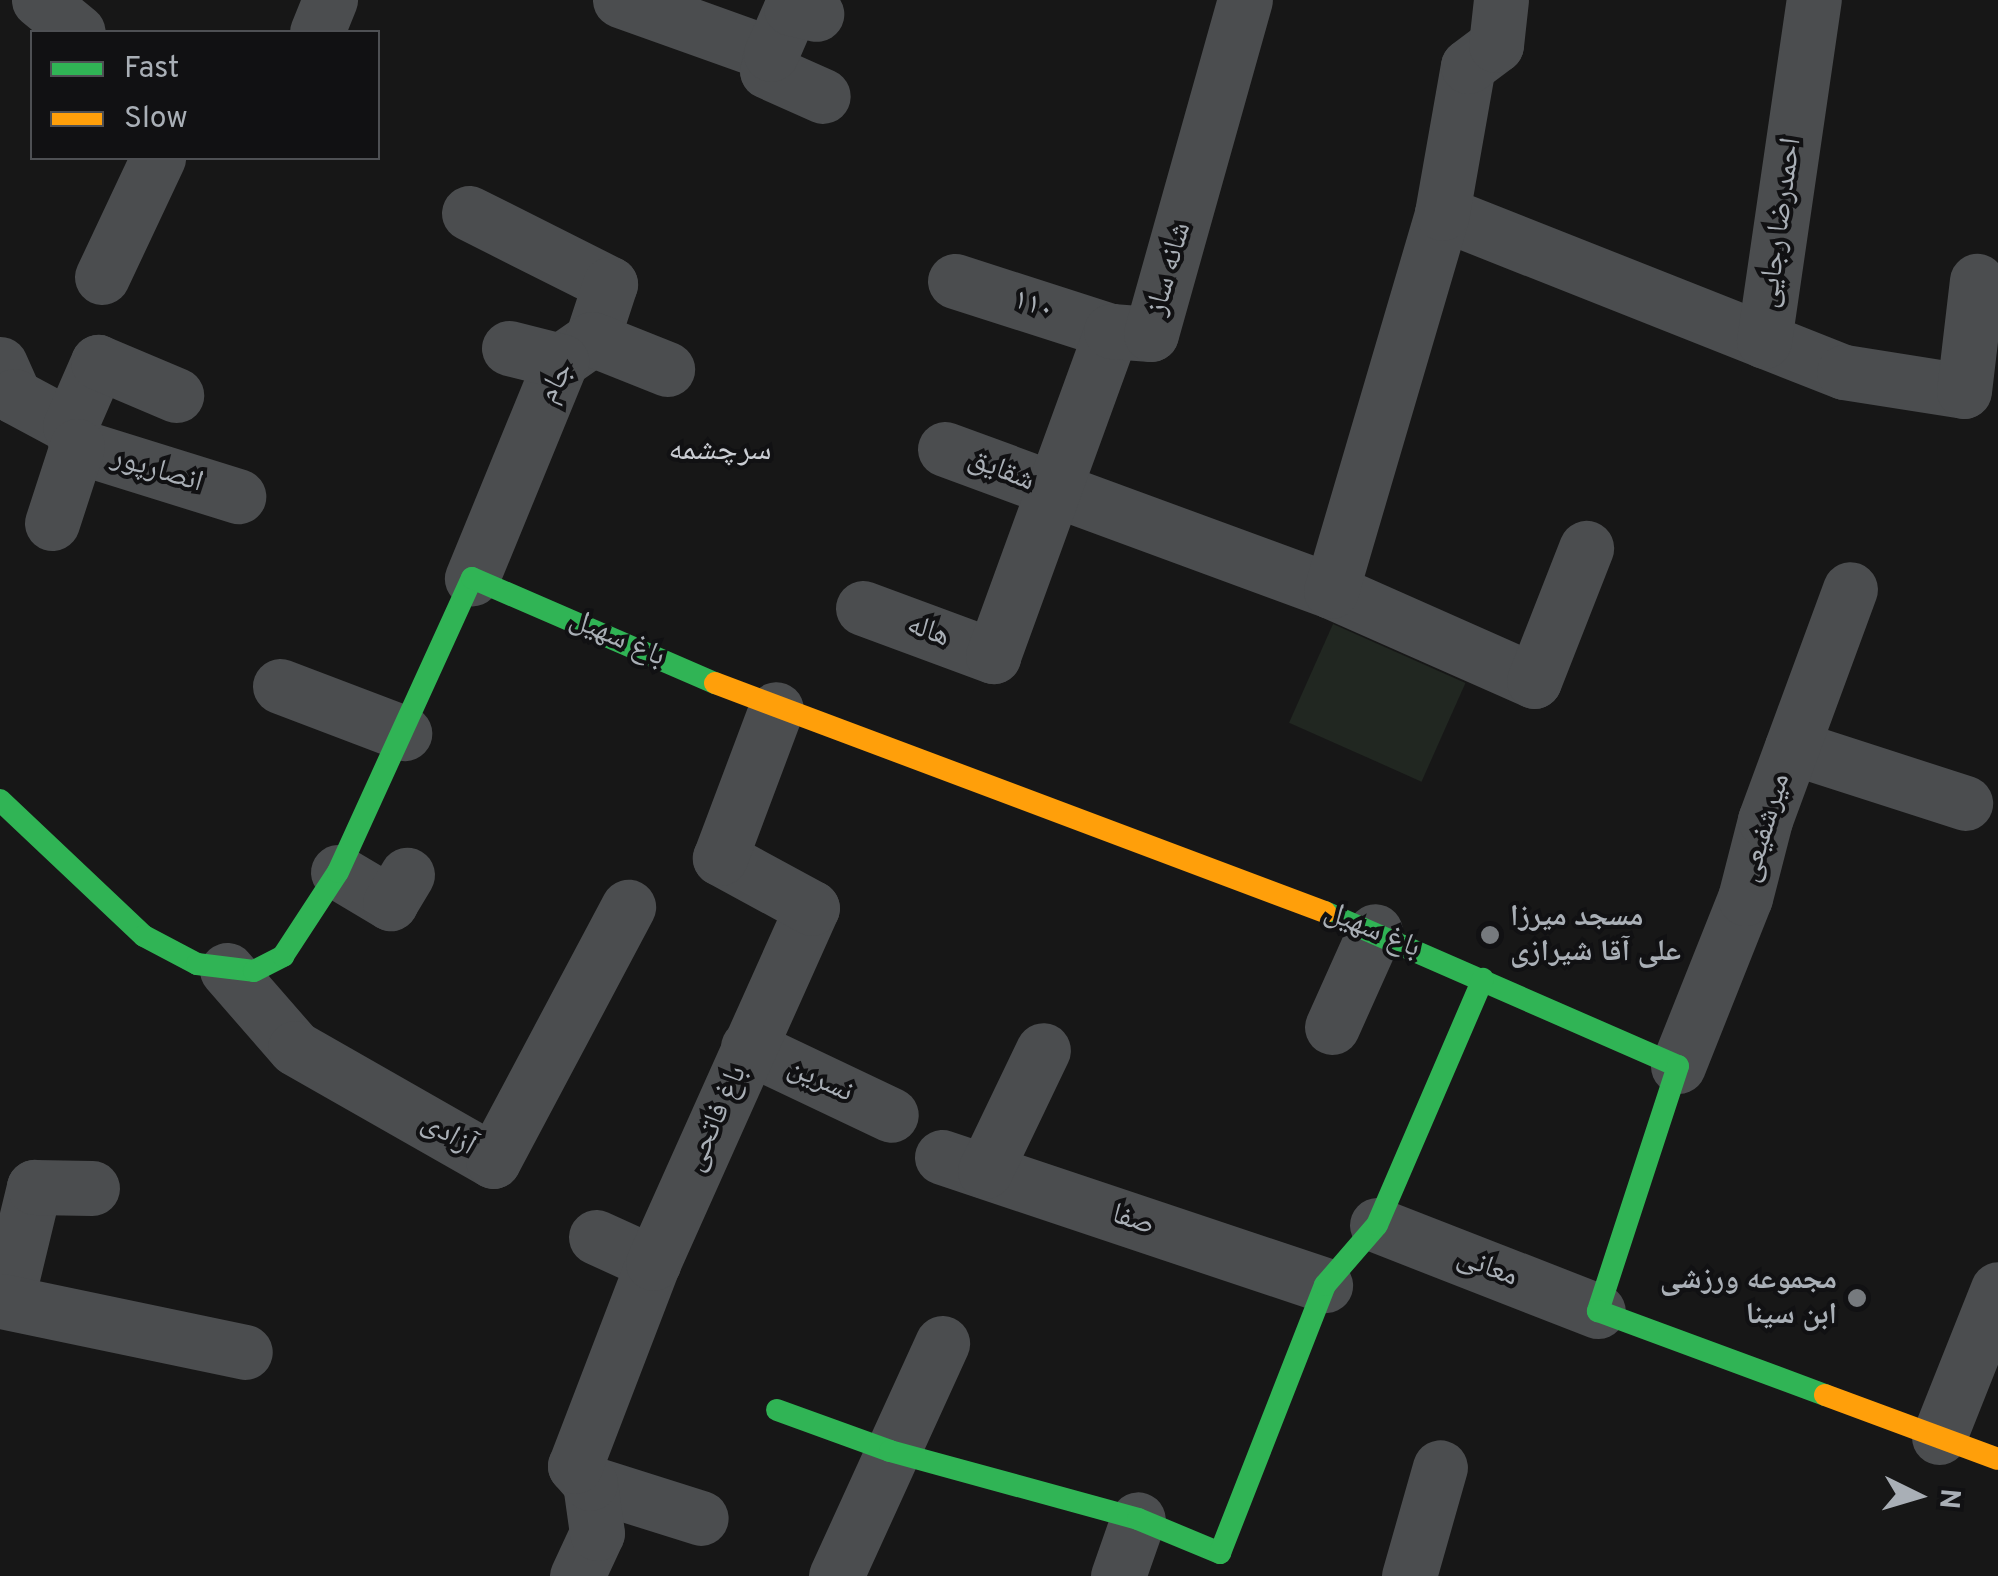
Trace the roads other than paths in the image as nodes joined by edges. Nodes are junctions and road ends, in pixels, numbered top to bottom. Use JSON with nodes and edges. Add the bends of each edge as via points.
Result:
{"nodes":[{"id":1,"x":39,"y":0,"type":"edge"},
{"id":2,"x":330,"y":0,"type":"edge"},
{"id":3,"x":620,"y":0,"type":"edge"},
{"id":4,"x":1246,"y":0,"type":"edge"},
{"id":5,"x":1501,"y":0,"type":"edge"},
{"id":6,"x":1814,"y":0,"type":"edge"},
{"id":7,"x":816,"y":14,"type":"dead end"},
{"id":8,"x":76,"y":30,"type":"edge"},
{"id":9,"x":317,"y":30,"type":"edge"},
{"id":10,"x":771,"y":54,"type":"junction"},
{"id":11,"x":823,"y":96,"type":"dead end"},
{"id":12,"x":157,"y":160,"type":"edge"},
{"id":13,"x":468,"y":213,"type":"dead end"},
{"id":14,"x":1442,"y":213,"type":"junction"},
{"id":15,"x":102,"y":277,"type":"dead end"},
{"id":16,"x":1976,"y":281,"type":"dead end"},
{"id":17,"x":955,"y":282,"type":"dead end"},
{"id":18,"x":1111,"y":331,"type":"junction"},
{"id":19,"x":1764,"y":341,"type":"junction"},
{"id":20,"x":508,"y":348,"type":"dead end"},
{"id":21,"x":577,"y":350,"type":"junction"},
{"id":22,"x":0,"y":364,"type":"edge"},
{"id":23,"x":668,"y":369,"type":"dead end"},
{"id":24,"x":176,"y":395,"type":"dead end"},
{"id":25,"x":74,"y":436,"type":"junction"},
{"id":26,"x":946,"y":449,"type":"dead end"},
{"id":27,"x":1056,"y":493,"type":"junction"},
{"id":28,"x":238,"y":496,"type":"dead end"},
{"id":29,"x":52,"y":523,"type":"dead end"},
{"id":30,"x":1586,"y":548,"type":"dead end"},
{"id":31,"x":472,"y":578,"type":"junction"},
{"id":32,"x":1850,"y":589,"type":"dead end"},
{"id":33,"x":1331,"y":591,"type":"junction"},
{"id":34,"x":863,"y":608,"type":"dead end"},
{"id":35,"x":280,"y":686,"type":"dead end"},
{"id":36,"x":776,"y":709,"type":"junction"},
{"id":37,"x":404,"y":734,"type":"junction"},
{"id":38,"x":1792,"y":747,"type":"junction"},
{"id":39,"x":0,"y":800,"type":"edge"},
{"id":40,"x":1965,"y":803,"type":"dead end"},
{"id":41,"x":338,"y":872,"type":"junction"},
{"id":42,"x":407,"y":875,"type":"dead end"},
{"id":43,"x":628,"y":906,"type":"dead end"},
{"id":44,"x":1375,"y":931,"type":"junction"},
{"id":45,"x":227,"y":970,"type":"junction"},
{"id":46,"x":1482,"y":978,"type":"junction"},
{"id":47,"x":1332,"y":1027,"type":"dead end"},
{"id":48,"x":748,"y":1047,"type":"junction"},
{"id":49,"x":1043,"y":1050,"type":"dead end"},
{"id":50,"x":1678,"y":1066,"type":"junction"},
{"id":51,"x":891,"y":1115,"type":"dead end"},
{"id":52,"x":92,"y":1188,"type":"dead end"},
{"id":53,"x":1376,"y":1225,"type":"junction"},
{"id":54,"x":596,"y":1237,"type":"dead end"},
{"id":55,"x":653,"y":1263,"type":"junction"},
{"id":56,"x":1325,"y":1284,"type":"junction"},
{"id":57,"x":1998,"y":1289,"type":"edge"},
{"id":58,"x":0,"y":1301,"type":"edge"},
{"id":59,"x":1598,"y":1311,"type":"junction"},
{"id":60,"x":942,"y":1343,"type":"dead end"},
{"id":61,"x":245,"y":1352,"type":"dead end"},
{"id":62,"x":777,"y":1410,"type":"dead end"},
{"id":63,"x":1939,"y":1436,"type":"junction"},
{"id":64,"x":890,"y":1450,"type":"junction"},
{"id":65,"x":1998,"y":1459,"type":"edge"},
{"id":66,"x":1440,"y":1467,"type":"dead end"},
{"id":67,"x":590,"y":1484,"type":"junction"},
{"id":68,"x":702,"y":1518,"type":"dead end"},
{"id":69,"x":1138,"y":1519,"type":"junction"},
{"id":70,"x":577,"y":1576,"type":"edge"},
{"id":71,"x":836,"y":1576,"type":"edge"},
{"id":72,"x":1118,"y":1576,"type":"edge"},
{"id":73,"x":1410,"y":1576,"type":"edge"}],
"edges":[{"from":1,"to":8,"type":"street"},
{"from":2,"to":9,"type":"street"},
{"from":3,"to":10,"type":"street"},
{"from":4,"to":18,"type":"street","name":"شانه ساز","via":[[1151,334]]},
{"from":5,"to":14,"type":"street","via":[[1496,45],[1468,66]]},
{"from":6,"to":19,"type":"street","name":"احمدرضا رجایی"},
{"from":7,"to":10,"type":"street","via":[[790,8]]},
{"from":10,"to":11,"type":"street","via":[[767,71]]},
{"from":12,"to":15,"type":"street"},
{"from":13,"to":21,"type":"street","name":"جام","via":[[610,284]]},
{"from":14,"to":19,"type":"street","name":"احمدرضا رجایی"},
{"from":14,"to":33,"type":"street"},
{"from":16,"to":19,"type":"street","via":[[1964,391],[1844,372]]},
{"from":17,"to":18,"type":"street","name":"۱۱۰"},
{"from":18,"to":27,"type":"street","name":"شانه ساز"},
{"from":20,"to":21,"type":"street"},
{"from":21,"to":23,"type":"street"},
{"from":21,"to":31,"type":"street","name":"جام"},
{"from":22,"to":25,"type":"street","name":"انصارپور","via":[[14,396]]},
{"from":24,"to":25,"type":"street","name":"انصارپور","via":[[98,362]]},
{"from":25,"to":28,"type":"street","name":"انصارپور"},
{"from":25,"to":29,"type":"street","name":"انصارپور"},
{"from":26,"to":27,"type":"street","name":"شقایق"},
{"from":27,"to":33,"type":"street"},
{"from":27,"to":34,"type":"street","name":"هاله","via":[[992,656]]},
{"from":30,"to":33,"type":"street","via":[[1534,681]]},
{"from":31,"to":36,"type":"street","name":"باغ سهیل"},
{"from":31,"to":37,"type":"street"},
{"from":32,"to":38,"type":"street","name":"میرشفیعی"},
{"from":35,"to":37,"type":"street"},
{"from":36,"to":44,"type":"street","name":"باغ سهیل","via":[[886,744]]},
{"from":36,"to":48,"type":"street","name":"باغ فاتحی","via":[[720,858],[812,908]]},
{"from":37,"to":41,"type":"street"},
{"from":38,"to":40,"type":"street"},
{"from":38,"to":50,"type":"street","name":"میرشفیعی","via":[[1745,898]]},
{"from":39,"to":45,"type":"street","via":[[144,936],[198,964]]},
{"from":41,"to":42,"type":"street","via":[[390,902]]},
{"from":41,"to":45,"type":"street","via":[[284,956],[254,972]]},
{"from":43,"to":45,"type":"street","name":"آزادی","via":[[493,1160],[295,1048]]},
{"from":44,"to":46,"type":"street","name":"باغ سهیل"},
{"from":44,"to":47,"type":"street"},
{"from":46,"to":50,"type":"street","name":"باغ سهیل"},
{"from":46,"to":53,"type":"street"},
{"from":48,"to":51,"type":"street","name":"نسرین"},
{"from":48,"to":55,"type":"street","name":"باغ فاتحی"},
{"from":49,"to":56,"type":"street","name":"صفا","via":[[963,1164]]},
{"from":50,"to":59,"type":"street"},
{"from":52,"to":58,"type":"street","via":[[34,1187]]},
{"from":53,"to":56,"type":"street"},
{"from":53,"to":59,"type":"street","name":"معانی"},
{"from":54,"to":55,"type":"street"},
{"from":55,"to":67,"type":"street","name":"باغ فاتحی","via":[[576,1466]]},
{"from":56,"to":69,"type":"street","via":[[1220,1553]]},
{"from":57,"to":63,"type":"street"},
{"from":58,"to":61,"type":"street"},
{"from":59,"to":63,"type":"street"},
{"from":60,"to":64,"type":"street"},
{"from":62,"to":64,"type":"street"},
{"from":63,"to":65,"type":"street"},
{"from":64,"to":69,"type":"street"},
{"from":64,"to":71,"type":"street"},
{"from":66,"to":73,"type":"street"},
{"from":67,"to":68,"type":"street"},
{"from":67,"to":70,"type":"street","name":"باغ فاتحی","via":[[598,1533]]},
{"from":69,"to":72,"type":"street"}]}
